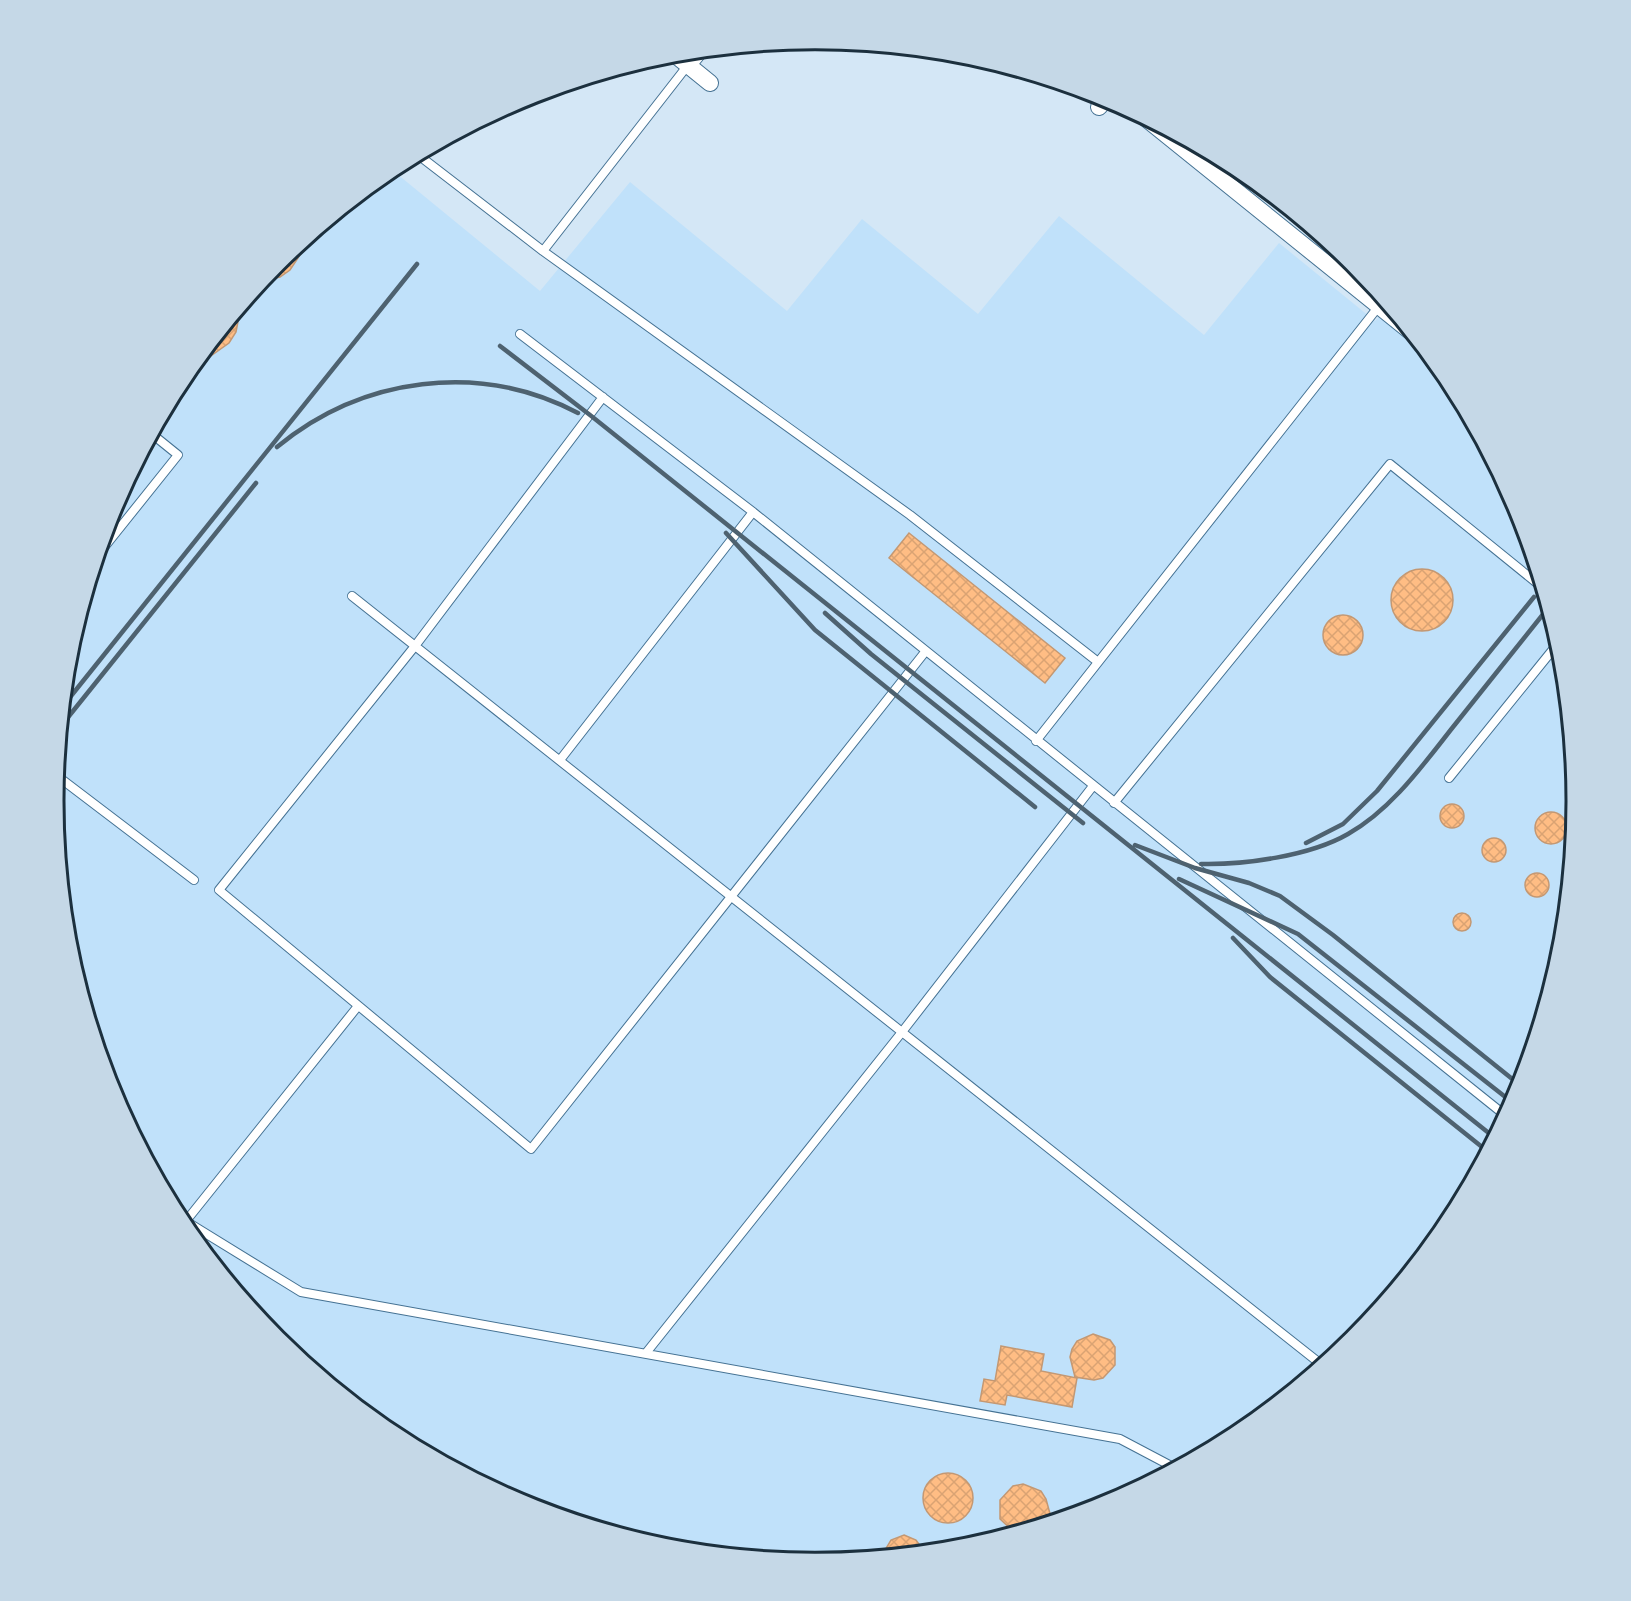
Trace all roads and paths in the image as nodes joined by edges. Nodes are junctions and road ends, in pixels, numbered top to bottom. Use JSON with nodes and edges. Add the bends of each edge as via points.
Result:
{"nodes":[{"id":1,"x":692,"y":60,"type":"edge"},
{"id":2,"x":684,"y":62,"type":"edge"},
{"id":3,"x":688,"y":65,"type":"junction"},
{"id":4,"x":710,"y":83,"type":"dead end"},
{"id":5,"x":1177,"y":142,"type":"edge"},
{"id":6,"x":424,"y":160,"type":"edge"},
{"id":7,"x":543,"y":252,"type":"junction"},
{"id":8,"x":1368,"y":292,"type":"edge"},
{"id":9,"x":1380,"y":305,"type":"edge"},
{"id":10,"x":520,"y":334,"type":"dead end"},
{"id":11,"x":603,"y":397,"type":"junction"},
{"id":12,"x":158,"y":439,"type":"edge"},
{"id":13,"x":753,"y":512,"type":"junction"},
{"id":14,"x":113,"y":536,"type":"edge"},
{"id":15,"x":1533,"y":580,"type":"edge"},
{"id":16,"x":352,"y":596,"type":"dead end"},
{"id":17,"x":416,"y":646,"type":"junction"},
{"id":18,"x":1551,"y":651,"type":"edge"},
{"id":19,"x":925,"y":652,"type":"junction"},
{"id":20,"x":1098,"y":662,"type":"junction"},
{"id":21,"x":1036,"y":741,"type":"junction"},
{"id":22,"x":560,"y":760,"type":"junction"},
{"id":23,"x":1449,"y":778,"type":"dead end"},
{"id":24,"x":65,"y":781,"type":"edge"},
{"id":25,"x":1093,"y":786,"type":"junction"},
{"id":26,"x":1113,"y":803,"type":"junction"},
{"id":27,"x":194,"y":880,"type":"dead end"},
{"id":28,"x":731,"y":896,"type":"junction"},
{"id":29,"x":358,"y":1006,"type":"junction"},
{"id":30,"x":902,"y":1032,"type":"junction"},
{"id":31,"x":1499,"y":1110,"type":"edge"},
{"id":32,"x":188,"y":1213,"type":"edge"},
{"id":33,"x":199,"y":1229,"type":"edge"},
{"id":34,"x":646,"y":1353,"type":"junction"},
{"id":35,"x":1316,"y":1360,"type":"edge"},
{"id":36,"x":1167,"y":1464,"type":"edge"}],
"edges":[{"from":1,"to":3,"type":"street"},
{"from":2,"to":3,"type":"street"},
{"from":3,"to":4,"type":"street"},
{"from":3,"to":7,"type":"lane"},
{"from":5,"to":8,"type":"street"},
{"from":6,"to":7,"type":"lane"},
{"from":7,"to":20,"type":"lane","via":[[910,515]]},
{"from":9,"to":20,"type":"lane"},
{"from":10,"to":11,"type":"lane"},
{"from":11,"to":13,"type":"lane"},
{"from":11,"to":17,"type":"lane"},
{"from":12,"to":14,"type":"lane","via":[[178,455]]},
{"from":13,"to":19,"type":"lane"},
{"from":13,"to":22,"type":"lane"},
{"from":15,"to":26,"type":"lane","via":[[1390,464]]},
{"from":16,"to":17,"type":"lane"},
{"from":17,"to":22,"type":"lane"},
{"from":17,"to":29,"type":"lane","via":[[219,890]]},
{"from":18,"to":23,"type":"lane"},
{"from":19,"to":21,"type":"lane"},
{"from":19,"to":28,"type":"lane"},
{"from":20,"to":21,"type":"lane"},
{"from":21,"to":25,"type":"lane"},
{"from":22,"to":28,"type":"lane"},
{"from":24,"to":27,"type":"lane"},
{"from":25,"to":26,"type":"lane"},
{"from":25,"to":30,"type":"lane"},
{"from":26,"to":31,"type":"lane"},
{"from":28,"to":29,"type":"lane","via":[[531,1149]]},
{"from":28,"to":30,"type":"lane"},
{"from":29,"to":32,"type":"lane"},
{"from":30,"to":34,"type":"lane"},
{"from":30,"to":35,"type":"lane"},
{"from":33,"to":34,"type":"lane","via":[[301,1292]]},
{"from":34,"to":36,"type":"lane","via":[[1120,1439]]}]}
